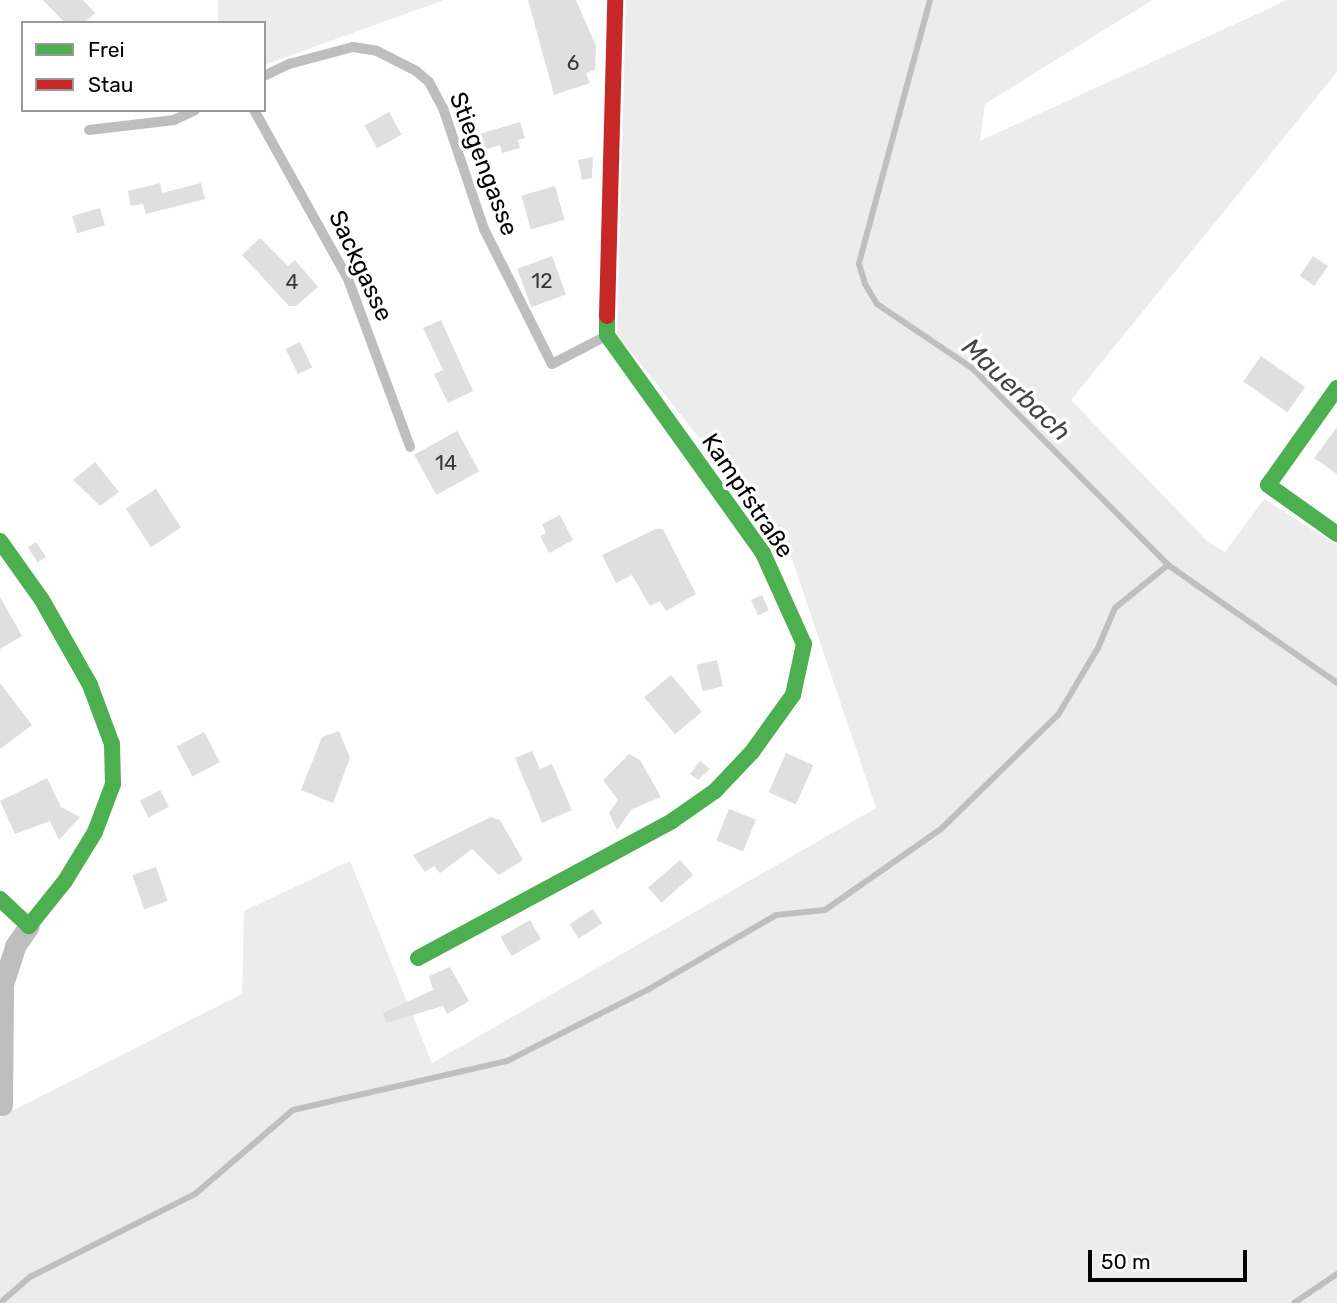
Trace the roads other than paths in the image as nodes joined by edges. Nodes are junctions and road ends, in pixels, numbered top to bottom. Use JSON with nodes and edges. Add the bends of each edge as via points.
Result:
{"nodes":[{"id":1,"x":615,"y":0,"type":"edge"},
{"id":2,"x":266,"y":75,"type":"edge"},
{"id":3,"x":190,"y":112,"type":"edge"},
{"id":4,"x":255,"y":112,"type":"edge"},
{"id":5,"x":89,"y":130,"type":"dead end"},
{"id":6,"x":607,"y":335,"type":"junction"},
{"id":7,"x":1337,"y":388,"type":"edge"},
{"id":8,"x":410,"y":447,"type":"dead end"},
{"id":9,"x":1337,"y":534,"type":"edge"},
{"id":10,"x":0,"y":541,"type":"edge"},
{"id":11,"x":0,"y":899,"type":"edge"},
{"id":12,"x":29,"y":926,"type":"junction"},
{"id":13,"x":418,"y":958,"type":"dead end"},
{"id":14,"x":2,"y":1105,"type":"dead end"}],
"edges":[{"from":1,"to":6,"type":"street"},
{"from":2,"to":6,"type":"lane","name":"Stiegengasse","via":[[353,47],[377,51],[416,71],[429,82],[443,108],[484,229],[552,364]]},
{"from":3,"to":5,"type":"lane","via":[[162,122]]},
{"from":4,"to":8,"type":"lane","name":"Sackgasse","via":[[348,279]]},
{"from":6,"to":13,"type":"street","name":"Kampfstraße","via":[[763,553],[804,644],[793,695],[752,752],[715,791],[672,821]]},
{"from":7,"to":9,"type":"street","via":[[1268,485]]},
{"from":10,"to":12,"type":"street","via":[[42,600],[90,685],[112,744],[113,784],[95,832],[65,881]]},
{"from":11,"to":12,"type":"street"},
{"from":12,"to":14,"type":"street","via":[[15,946],[3,984]]}]}
